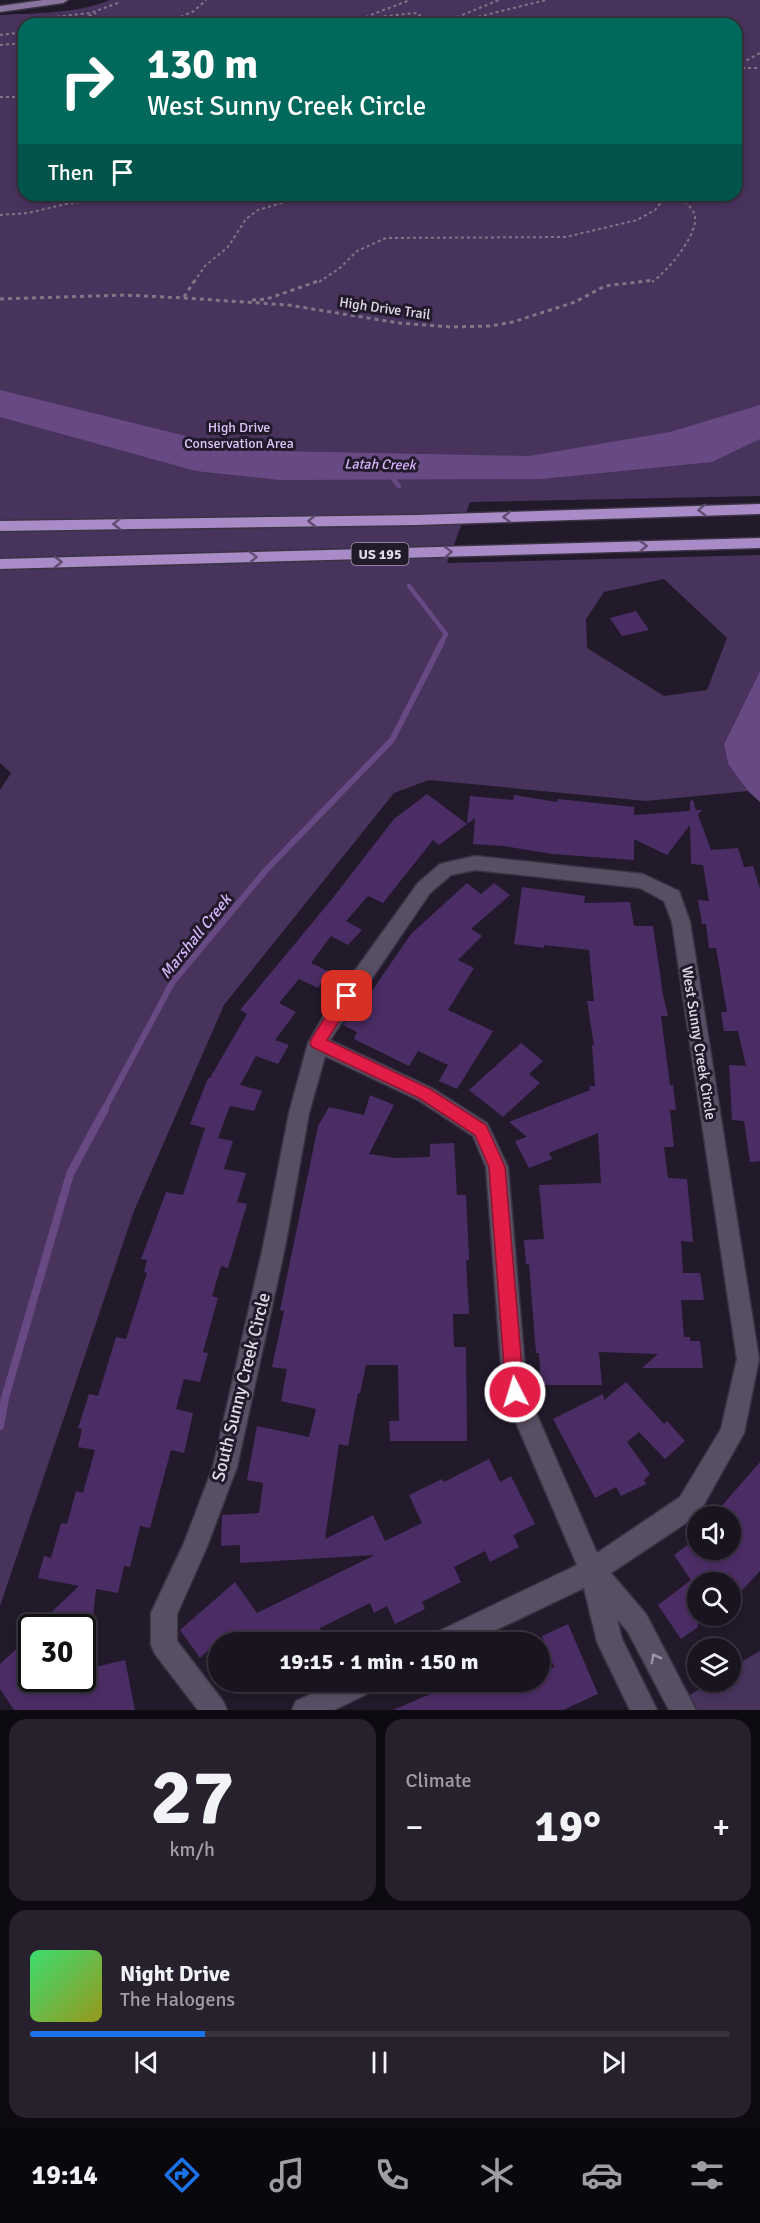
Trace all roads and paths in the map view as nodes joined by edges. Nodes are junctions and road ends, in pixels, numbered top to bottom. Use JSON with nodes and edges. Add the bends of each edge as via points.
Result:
{"nodes":[{"id":1,"x":63,"y":0,"type":"edge"},
{"id":2,"x":123,"y":0,"type":"edge"},
{"id":3,"x":206,"y":0,"type":"edge"},
{"id":4,"x":410,"y":0,"type":"edge"},
{"id":5,"x":499,"y":0,"type":"edge"},
{"id":6,"x":546,"y":0,"type":"edge"},
{"id":7,"x":0,"y":9,"type":"edge"},
{"id":8,"x":83,"y":18,"type":"edge"},
{"id":9,"x":178,"y":18,"type":"edge"},
{"id":10,"x":368,"y":18,"type":"edge"},
{"id":11,"x":368,"y":18,"type":"edge"},
{"id":12,"x":416,"y":18,"type":"edge"},
{"id":13,"x":450,"y":18,"type":"edge"},
{"id":14,"x":473,"y":18,"type":"edge"},
{"id":15,"x":18,"y":33,"type":"edge"},
{"id":16,"x":0,"y":35,"type":"edge"},
{"id":17,"x":18,"y":44,"type":"edge"},
{"id":18,"x":0,"y":45,"type":"edge"},
{"id":19,"x":760,"y":53,"type":"edge"},
{"id":20,"x":742,"y":64,"type":"edge"},
{"id":21,"x":742,"y":67,"type":"edge"},
{"id":22,"x":760,"y":68,"type":"edge"},
{"id":23,"x":0,"y":97,"type":"edge"},
{"id":24,"x":18,"y":97,"type":"edge"},
{"id":25,"x":97,"y":201,"type":"edge"},
{"id":26,"x":289,"y":201,"type":"edge"},
{"id":27,"x":662,"y":201,"type":"edge"},
{"id":28,"x":684,"y":201,"type":"edge"},
{"id":29,"x":0,"y":215,"type":"edge"},
{"id":30,"x":184,"y":298,"type":"junction"},
{"id":31,"x":0,"y":299,"type":"edge"},
{"id":32,"x":243,"y":302,"type":"junction"},
{"id":33,"x":760,"y":508,"type":"edge"},
{"id":34,"x":0,"y":526,"type":"edge"},
{"id":35,"x":760,"y":543,"type":"edge"},
{"id":36,"x":0,"y":564,"type":"edge"},
{"id":37,"x":318,"y":1043,"type":"junction"},
{"id":38,"x":592,"y":1571,"type":"junction"},
{"id":39,"x":465,"y":1632,"type":"edge"},
{"id":40,"x":343,"y":1692,"type":"edge"},
{"id":41,"x":214,"y":1710,"type":"edge"},
{"id":42,"x":305,"y":1710,"type":"edge"},
{"id":43,"x":644,"y":1710,"type":"edge"},
{"id":44,"x":683,"y":1710,"type":"edge"}],
"edges":[{"from":1,"to":7,"type":"main road"},
{"from":2,"to":8,"type":"path"},
{"from":3,"to":9,"type":"path"},
{"from":4,"to":10,"type":"path"},
{"from":5,"to":13,"type":"path"},
{"from":6,"to":14,"type":"path"},
{"from":11,"to":12,"type":"path","via":[[415,13],[420,15]]},
{"from":15,"to":16,"type":"path"},
{"from":17,"to":18,"type":"path"},
{"from":19,"to":20,"type":"path"},
{"from":21,"to":22,"type":"path"},
{"from":23,"to":24,"type":"path"},
{"from":25,"to":29,"type":"path"},
{"from":26,"to":30,"type":"path","via":[[258,210],[246,219],[228,247],[205,266]]},
{"from":27,"to":32,"type":"path","via":[[654,211],[637,219],[578,236],[386,238],[357,251],[319,282]]},
{"from":28,"to":32,"type":"path","name":"High Drive Trail","via":[[694,212],[696,223],[662,276],[652,282],[605,286],[575,302],[513,322],[451,327]]},
{"from":30,"to":31,"type":"path","name":"High Drive Trail","via":[[124,295]]},
{"from":30,"to":32,"type":"path","name":"High Drive Trail"},
{"from":33,"to":34,"type":"highway","number":"US 195","one_way":true,"via":[[404,520]]},
{"from":36,"to":35,"type":"highway","number":"US 195","one_way":true},
{"from":37,"to":38,"type":"street","via":[[425,1094],[480,1130],[497,1167],[515,1392]]},
{"from":37,"to":38,"type":"street","name":"West Sunny Creek Circle","via":[[424,888],[446,869],[475,863],[643,881],[672,896],[681,922],[748,1359],[732,1433],[689,1506]]},
{"from":37,"to":41,"type":"street","name":"South Sunny Creek Circle","via":[[299,1113],[225,1467],[194,1549],[164,1612],[164,1645]]},
{"from":38,"to":39,"type":"street"},
{"from":38,"to":43,"type":"street","via":[[610,1642]]},
{"from":44,"to":38,"type":"street","one_way":true,"via":[[637,1623]]},
{"from":40,"to":42,"type":"street"}]}
